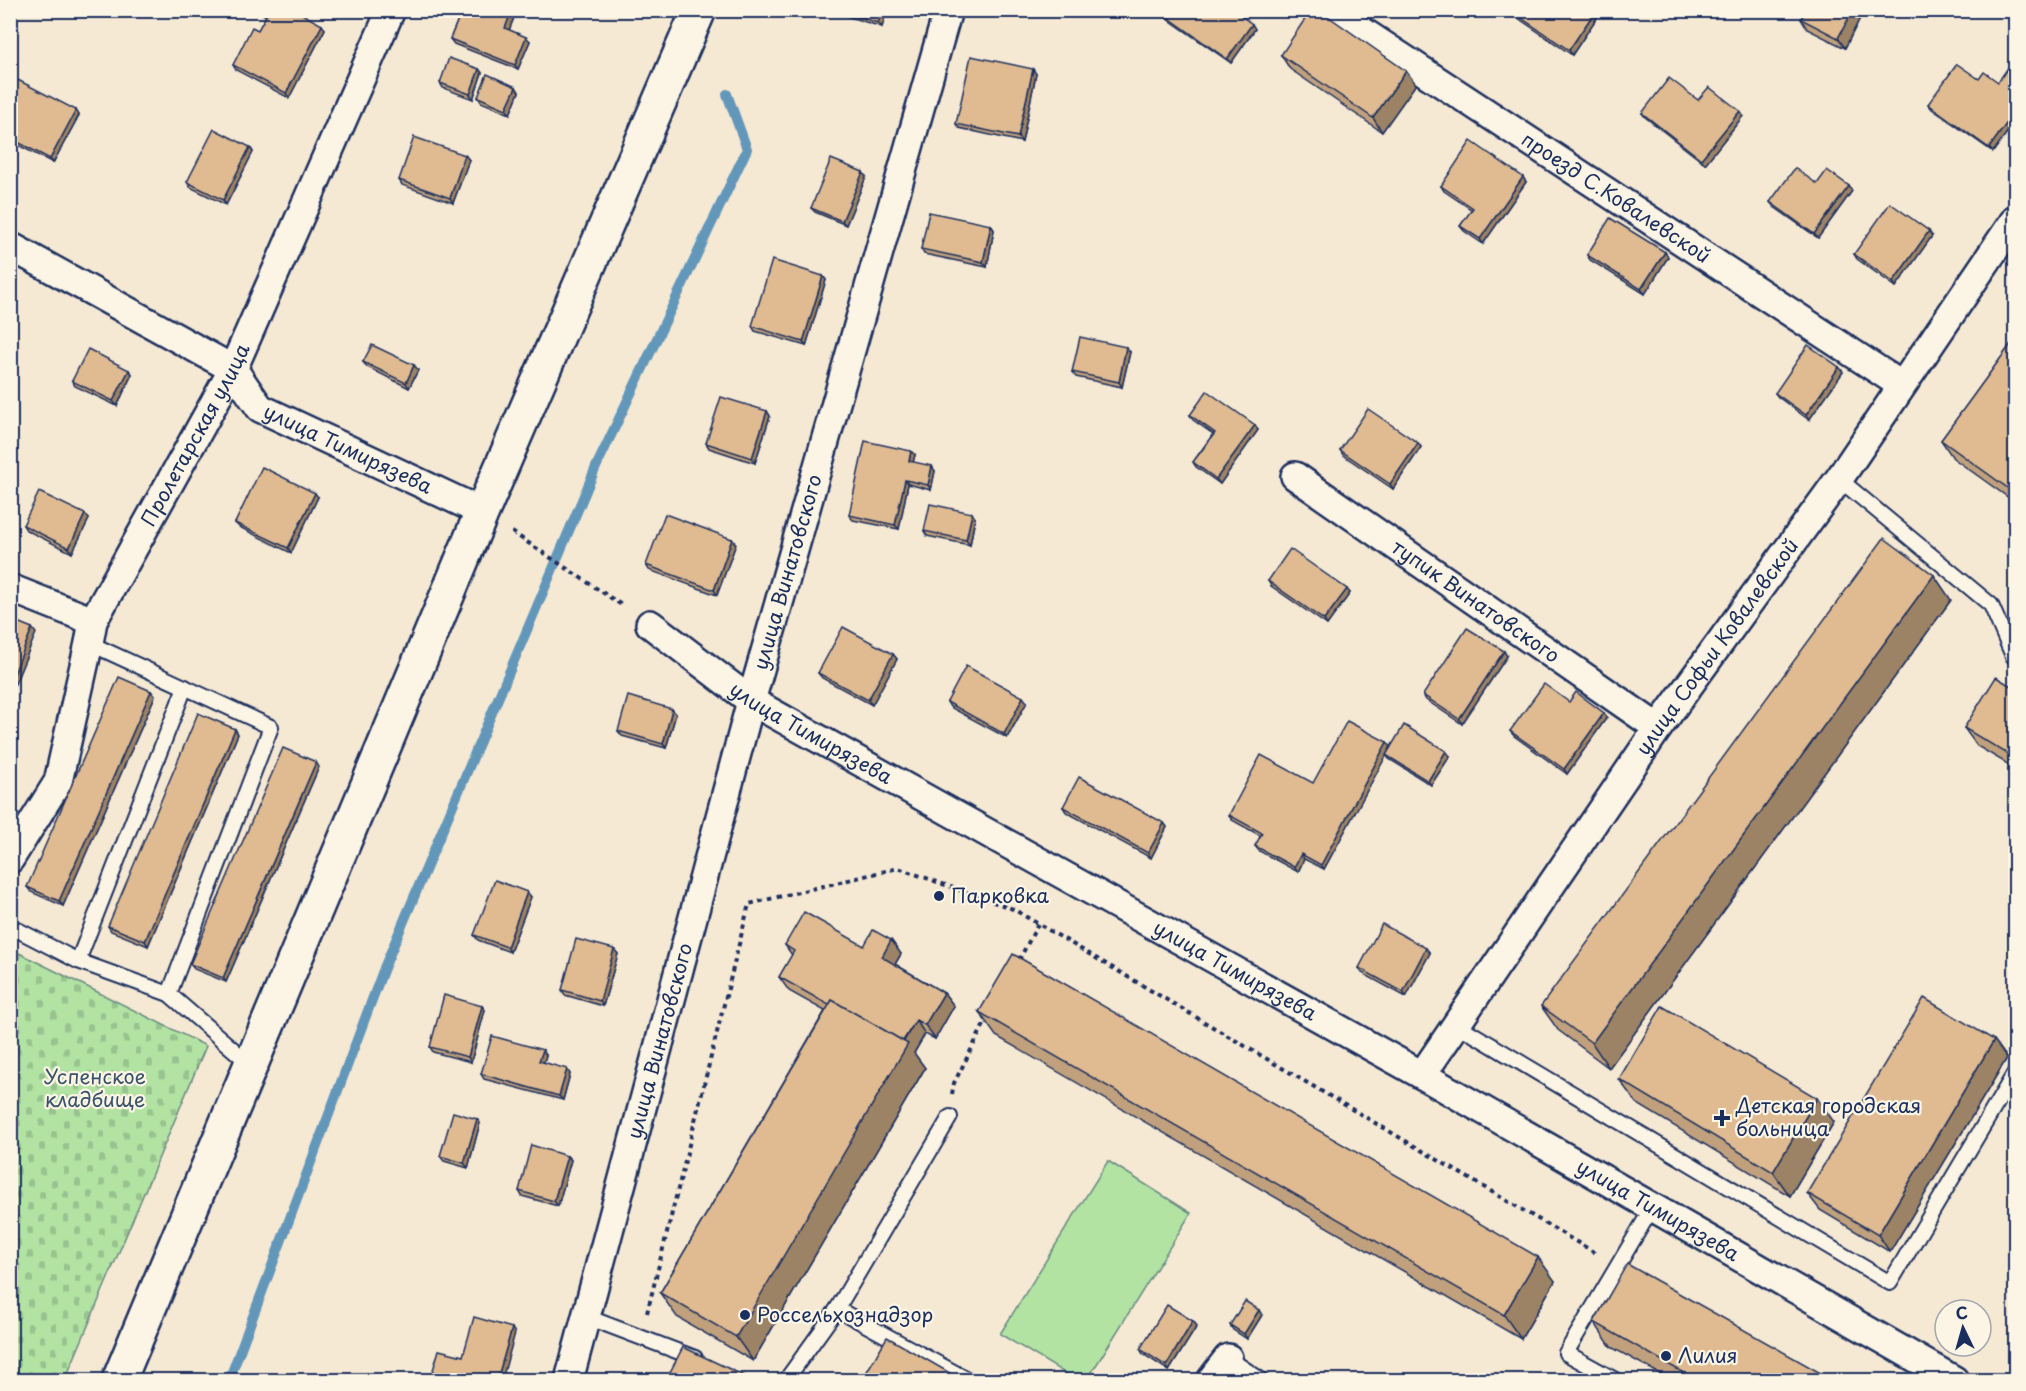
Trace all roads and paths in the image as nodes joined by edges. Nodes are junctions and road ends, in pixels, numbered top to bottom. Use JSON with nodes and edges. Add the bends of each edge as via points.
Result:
{"nodes":[{"id":1,"x":391,"y":10,"type":"edge"},
{"id":2,"x":699,"y":10,"type":"edge"},
{"id":3,"x":948,"y":10,"type":"edge"},
{"id":4,"x":1330,"y":10,"type":"edge"},
{"id":5,"x":2016,"y":218,"type":"edge"},
{"id":6,"x":10,"y":246,"type":"edge"},
{"id":7,"x":233,"y":369,"type":"junction"},
{"id":8,"x":1902,"y":385,"type":"junction"},
{"id":9,"x":1295,"y":476,"type":"dead end"},
{"id":10,"x":1839,"y":479,"type":"junction"},
{"id":11,"x":482,"y":512,"type":"junction"},
{"id":12,"x":529,"y":543,"type":"dead end"},
{"id":13,"x":10,"y":588,"type":"edge"},
{"id":14,"x":650,"y":624,"type":"joint"},
{"id":15,"x":91,"y":632,"type":"junction"},
{"id":16,"x":2016,"y":658,"type":"edge"},
{"id":17,"x":185,"y":687,"type":"junction"},
{"id":18,"x":751,"y":701,"type":"junction"},
{"id":19,"x":1658,"y":728,"type":"junction"},
{"id":20,"x":10,"y":859,"type":"edge"},
{"id":21,"x":1038,"y":924,"type":"junction"},
{"id":22,"x":10,"y":926,"type":"edge"},
{"id":23,"x":78,"y":961,"type":"junction"},
{"id":24,"x":1016,"y":966,"type":"edge"},
{"id":25,"x":169,"y":994,"type":"junction"},
{"id":26,"x":993,"y":1009,"type":"edge"},
{"id":27,"x":1456,"y":1023,"type":"junction"},
{"id":28,"x":251,"y":1064,"type":"junction"},
{"id":29,"x":2016,"y":1071,"type":"edge"},
{"id":30,"x":1422,"y":1075,"type":"junction"},
{"id":31,"x":950,"y":1118,"type":"joint"},
{"id":32,"x":1652,"y":1208,"type":"junction"},
{"id":33,"x":1618,"y":1266,"type":"junction"},
{"id":34,"x":837,"y":1309,"type":"junction"},
{"id":35,"x":587,"y":1317,"type":"junction"},
{"id":36,"x":641,"y":1338,"type":"junction"},
{"id":37,"x":1228,"y":1358,"type":"joint"},
{"id":38,"x":703,"y":1362,"type":"edge"},
{"id":39,"x":119,"y":1380,"type":"edge"},
{"id":40,"x":569,"y":1380,"type":"edge"},
{"id":41,"x":786,"y":1380,"type":"edge"},
{"id":42,"x":968,"y":1380,"type":"edge"},
{"id":43,"x":1211,"y":1380,"type":"edge"},
{"id":44,"x":1261,"y":1380,"type":"edge"},
{"id":45,"x":1615,"y":1380,"type":"edge"},
{"id":46,"x":1954,"y":1380,"type":"edge"}],
"edges":[{"from":1,"to":7,"type":"street","name":"Пролетарская улица"},
{"from":2,"to":11,"type":"main road"},
{"from":3,"to":18,"type":"street","name":"улица Винатовского"},
{"from":4,"to":8,"type":"street","name":"проезд С.Ковалевской"},
{"from":5,"to":8,"type":"street","name":"улица Софьи Ковалевской"},
{"from":6,"to":7,"type":"street","name":"улица Тимирязева"},
{"from":7,"to":11,"type":"street","name":"улица Тимирязева","via":[[260,408]]},
{"from":7,"to":15,"type":"street","name":"Пролетарская улица"},
{"from":8,"to":10,"type":"street","name":"улица Софьи Ковалевской"},
{"from":9,"to":19,"type":"street","name":"тупик Винатовского"},
{"from":10,"to":16,"type":"lane","via":[[1991,605]]},
{"from":10,"to":19,"type":"street","name":"улица Софьи Ковалевской"},
{"from":11,"to":28,"type":"main road"},
{"from":12,"to":14,"type":"path"},
{"from":13,"to":15,"type":"street"},
{"from":14,"to":18,"type":"street","name":"улица Тимирязева"},
{"from":15,"to":17,"type":"lane"},
{"from":15,"to":20,"type":"street","name":"Пролетарская улица","via":[[58,782]]},
{"from":17,"to":23,"type":"lane"},
{"from":17,"to":25,"type":"lane","via":[[271,727]]},
{"from":18,"to":30,"type":"street","name":"улица Тимирязева"},
{"from":18,"to":35,"type":"street","name":"улица Винатовского"},
{"from":19,"to":27,"type":"street","name":"улица Софьи Ковалевской"},
{"from":21,"to":24,"type":"path"},
{"from":21,"to":33,"type":"path"},
{"from":21,"to":36,"type":"path","via":[[1013,909],[898,868],[749,904]]},
{"from":22,"to":23,"type":"lane"},
{"from":23,"to":25,"type":"lane"},
{"from":25,"to":28,"type":"lane"},
{"from":26,"to":31,"type":"path","via":[[954,1083]]},
{"from":27,"to":29,"type":"lane","via":[[1890,1283]]},
{"from":27,"to":30,"type":"street","name":"улица Софьи Ковалевской"},
{"from":28,"to":39,"type":"main road"},
{"from":30,"to":32,"type":"street","name":"улица Тимирязева"},
{"from":31,"to":34,"type":"lane"},
{"from":32,"to":33,"type":"lane"},
{"from":32,"to":46,"type":"street","name":"улица Тимирязева"},
{"from":33,"to":45,"type":"lane","via":[[1566,1353]]},
{"from":34,"to":41,"type":"lane"},
{"from":34,"to":42,"type":"lane"},
{"from":35,"to":36,"type":"lane"},
{"from":35,"to":40,"type":"street","name":"улица Винатовского"},
{"from":36,"to":38,"type":"lane"},
{"from":37,"to":43,"type":"street"},
{"from":37,"to":44,"type":"lane"}]}
